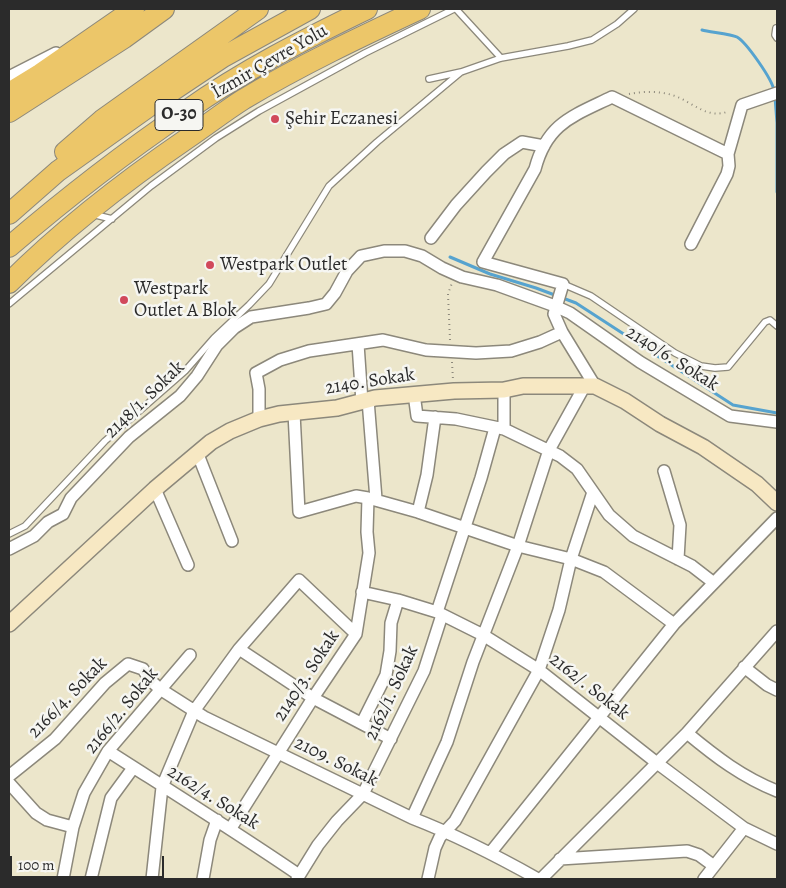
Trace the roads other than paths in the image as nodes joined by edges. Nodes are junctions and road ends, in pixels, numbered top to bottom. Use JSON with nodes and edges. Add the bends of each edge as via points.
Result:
{"nodes":[{"id":1,"x":164,"y":9,"type":"edge"},
{"id":2,"x":258,"y":9,"type":"edge"},
{"id":3,"x":310,"y":9,"type":"edge"},
{"id":4,"x":367,"y":9,"type":"edge"},
{"id":5,"x":420,"y":9,"type":"edge"},
{"id":6,"x":455,"y":9,"type":"edge"},
{"id":7,"x":634,"y":9,"type":"edge"},
{"id":8,"x":130,"y":12,"type":"edge"},
{"id":9,"x":777,"y":32,"type":"edge"},
{"id":10,"x":777,"y":38,"type":"edge"},
{"id":11,"x":501,"y":58,"type":"junction"},
{"id":12,"x":461,"y":72,"type":"junction"},
{"id":13,"x":9,"y":78,"type":"edge"},
{"id":14,"x":429,"y":79,"type":"dead end"},
{"id":15,"x":9,"y":93,"type":"edge"},
{"id":16,"x":777,"y":93,"type":"edge"},
{"id":17,"x":9,"y":112,"type":"edge"},
{"id":18,"x":544,"y":146,"type":"junction"},
{"id":19,"x":728,"y":154,"type":"junction"},
{"id":20,"x":9,"y":205,"type":"edge"},
{"id":21,"x":88,"y":213,"type":"junction"},
{"id":22,"x":9,"y":214,"type":"edge"},
{"id":23,"x":112,"y":219,"type":"junction"},
{"id":24,"x":430,"y":238,"type":"dead end"},
{"id":25,"x":691,"y":244,"type":"dead end"},
{"id":26,"x":9,"y":247,"type":"edge"},
{"id":27,"x":9,"y":283,"type":"edge"},
{"id":28,"x":563,"y":284,"type":"junction"},
{"id":29,"x":9,"y":304,"type":"edge"},
{"id":30,"x":556,"y":306,"type":"junction"},
{"id":31,"x":777,"y":326,"type":"edge"},
{"id":32,"x":562,"y":332,"type":"junction"},
{"id":33,"x":358,"y":344,"type":"junction"},
{"id":34,"x":590,"y":386,"type":"junction"},
{"id":35,"x":504,"y":390,"type":"junction"},
{"id":36,"x":414,"y":394,"type":"junction"},
{"id":37,"x":365,"y":401,"type":"junction"},
{"id":38,"x":294,"y":413,"type":"junction"},
{"id":39,"x":435,"y":417,"type":"junction"},
{"id":40,"x":259,"y":419,"type":"junction"},
{"id":41,"x":777,"y":422,"type":"edge"},
{"id":42,"x":499,"y":428,"type":"junction"},
{"id":43,"x":549,"y":450,"type":"junction"},
{"id":44,"x":198,"y":452,"type":"junction"},
{"id":45,"x":664,"y":471,"type":"dead end"},
{"id":46,"x":155,"y":489,"type":"junction"},
{"id":47,"x":593,"y":492,"type":"junction"},
{"id":48,"x":372,"y":499,"type":"junction"},
{"id":49,"x":777,"y":503,"type":"edge"},
{"id":50,"x":418,"y":512,"type":"junction"},
{"id":51,"x":777,"y":518,"type":"edge"},
{"id":52,"x":466,"y":527,"type":"junction"},
{"id":53,"x":9,"y":534,"type":"edge"},
{"id":54,"x":232,"y":541,"type":"dead end"},
{"id":55,"x":518,"y":546,"type":"junction"},
{"id":56,"x":9,"y":549,"type":"edge"},
{"id":57,"x":678,"y":559,"type":"junction"},
{"id":58,"x":572,"y":560,"type":"junction"},
{"id":59,"x":188,"y":565,"type":"dead end"},
{"id":60,"x":714,"y":582,"type":"junction"},
{"id":61,"x":362,"y":592,"type":"junction"},
{"id":62,"x":398,"y":600,"type":"junction"},
{"id":63,"x":440,"y":614,"type":"junction"},
{"id":64,"x":9,"y":624,"type":"edge"},
{"id":65,"x":674,"y":624,"type":"junction"},
{"id":66,"x":777,"y":631,"type":"edge"},
{"id":67,"x":356,"y":634,"type":"junction"},
{"id":68,"x":483,"y":635,"type":"junction"},
{"id":69,"x":239,"y":649,"type":"junction"},
{"id":70,"x":190,"y":655,"type":"dead end"},
{"id":71,"x":128,"y":664,"type":"joint"},
{"id":72,"x":744,"y":667,"type":"junction"},
{"id":73,"x":539,"y":670,"type":"junction"},
{"id":74,"x":160,"y":689,"type":"junction"},
{"id":75,"x":777,"y":690,"type":"edge"},
{"id":76,"x":313,"y":698,"type":"junction"},
{"id":77,"x":194,"y":711,"type":"junction"},
{"id":78,"x":599,"y":717,"type":"junction"},
{"id":79,"x":362,"y":723,"type":"junction"},
{"id":80,"x":687,"y":733,"type":"junction"},
{"id":81,"x":391,"y":739,"type":"junction"},
{"id":82,"x":108,"y":751,"type":"junction"},
{"id":83,"x":278,"y":754,"type":"junction"},
{"id":84,"x":657,"y":763,"type":"junction"},
{"id":85,"x":133,"y":768,"type":"junction"},
{"id":86,"x":9,"y":776,"type":"edge"},
{"id":87,"x":9,"y":783,"type":"edge"},
{"id":88,"x":162,"y":787,"type":"junction"},
{"id":89,"x":777,"y":791,"type":"edge"},
{"id":90,"x":363,"y":794,"type":"junction"},
{"id":91,"x":412,"y":818,"type":"junction"},
{"id":92,"x":217,"y":820,"type":"junction"},
{"id":93,"x":73,"y":827,"type":"junction"},
{"id":94,"x":231,"y":828,"type":"junction"},
{"id":95,"x":744,"y":828,"type":"junction"},
{"id":96,"x":446,"y":831,"type":"junction"},
{"id":97,"x":777,"y":844,"type":"edge"},
{"id":98,"x":491,"y":852,"type":"junction"},
{"id":99,"x":560,"y":859,"type":"junction"},
{"id":100,"x":714,"y":866,"type":"junction"},
{"id":101,"x":298,"y":877,"type":"edge"},
{"id":102,"x":63,"y":879,"type":"edge"},
{"id":103,"x":91,"y":879,"type":"edge"},
{"id":104,"x":152,"y":879,"type":"edge"},
{"id":105,"x":203,"y":879,"type":"edge"},
{"id":106,"x":428,"y":879,"type":"edge"},
{"id":107,"x":539,"y":879,"type":"edge"},
{"id":108,"x":704,"y":879,"type":"edge"}],
"edges":[{"from":1,"to":17,"type":"highway"},
{"from":2,"to":20,"type":"highway","via":[[102,120]]},
{"from":3,"to":22,"type":"highway","name":"İzmir Çevre Yolu","number":"O-30","via":[[223,57],[148,107],[58,171]]},
{"from":4,"to":26,"type":"highway","name":"İzmir Çevre Yolu","number":"O-30","via":[[308,37],[186,110],[81,187]]},
{"from":5,"to":21,"type":"highway","via":[[315,60],[243,100],[148,165]]},
{"from":6,"to":11,"type":"lane"},
{"from":6,"to":23,"type":"lane","via":[[259,111],[151,186]]},
{"from":7,"to":11,"type":"lane","via":[[592,40]]},
{"from":8,"to":13,"type":"street"},
{"from":8,"to":15,"type":"highway"},
{"from":9,"to":10,"type":"lane","via":[[776,28]]},
{"from":11,"to":12,"type":"lane"},
{"from":12,"to":14,"type":"lane"},
{"from":12,"to":53,"type":"lane","via":[[330,186],[269,284],[185,371],[105,441],[25,526]]},
{"from":16,"to":19,"type":"street","via":[[742,105]]},
{"from":18,"to":19,"type":"street","via":[[553,131],[569,118],[612,97]]},
{"from":18,"to":24,"type":"street","via":[[522,142],[504,154]]},
{"from":18,"to":28,"type":"street","via":[[535,169],[483,262]]},
{"from":19,"to":25,"type":"street","via":[[727,174]]},
{"from":21,"to":23,"type":"lane"},
{"from":21,"to":27,"type":"highway"},
{"from":23,"to":29,"type":"lane"},
{"from":28,"to":30,"type":"street"},
{"from":28,"to":31,"type":"lane","via":[[592,296],[675,353],[701,366],[728,366],[765,322],[770,320]]},
{"from":30,"to":32,"type":"street","via":[[554,314]]},
{"from":30,"to":41,"type":"street","name":"2140/6. Sokak","via":[[730,416]]},
{"from":30,"to":56,"type":"street","name":"2148/1. Sokak","via":[[456,274],[405,251],[361,256],[326,304],[251,317],[234,328],[217,344],[180,396],[128,437],[71,498],[63,514],[48,522],[34,536]]},
{"from":32,"to":33,"type":"street","via":[[511,351],[451,353],[383,340]]},
{"from":32,"to":34,"type":"street"},
{"from":33,"to":37,"type":"street","name":"2140/3. Sokak"},
{"from":33,"to":40,"type":"street","via":[[309,351],[280,360],[256,373]]},
{"from":34,"to":35,"type":"street","name":"2140. Sokak","via":[[523,386]]},
{"from":34,"to":43,"type":"street"},
{"from":34,"to":49,"type":"street","name":"2140. Sokak","via":[[625,401],[703,447],[757,484]]},
{"from":35,"to":36,"type":"street","name":"2140. Sokak"},
{"from":35,"to":42,"type":"street","name":"2162/1. Sokak"},
{"from":36,"to":37,"type":"street","name":"2140. Sokak"},
{"from":36,"to":39,"type":"street","via":[[416,416]]},
{"from":37,"to":38,"type":"street","name":"2140. Sokak"},
{"from":37,"to":48,"type":"street","name":"2140/3. Sokak"},
{"from":38,"to":40,"type":"street","name":"2140. Sokak"},
{"from":38,"to":48,"type":"street","via":[[299,512],[356,496]]},
{"from":39,"to":42,"type":"street"},
{"from":39,"to":50,"type":"street"},
{"from":40,"to":44,"type":"street","name":"2140. Sokak"},
{"from":42,"to":43,"type":"street"},
{"from":42,"to":52,"type":"street","name":"2162/1. Sokak"},
{"from":43,"to":47,"type":"street","via":[[578,469]]},
{"from":43,"to":55,"type":"street"},
{"from":44,"to":46,"type":"street","name":"2140. Sokak"},
{"from":44,"to":54,"type":"street"},
{"from":45,"to":57,"type":"street","via":[[680,525]]},
{"from":46,"to":59,"type":"street"},
{"from":46,"to":64,"type":"street","name":"2140. Sokak"},
{"from":47,"to":57,"type":"street","via":[[609,515],[633,536]]},
{"from":47,"to":58,"type":"street"},
{"from":48,"to":50,"type":"street"},
{"from":48,"to":61,"type":"street","name":"2140/3. Sokak","via":[[367,532],[369,553]]},
{"from":50,"to":52,"type":"street"},
{"from":51,"to":60,"type":"street"},
{"from":52,"to":55,"type":"street"},
{"from":52,"to":63,"type":"street","name":"2162/1. Sokak"},
{"from":55,"to":58,"type":"street"},
{"from":55,"to":68,"type":"street"},
{"from":57,"to":60,"type":"street"},
{"from":58,"to":65,"type":"street","via":[[604,572]]},
{"from":58,"to":73,"type":"street"},
{"from":60,"to":65,"type":"street"},
{"from":61,"to":62,"type":"street","name":"2162/. Sokak"},
{"from":61,"to":67,"type":"street","name":"2140/3. Sokak"},
{"from":62,"to":63,"type":"street","name":"2162/. Sokak"},
{"from":62,"to":79,"type":"street","via":[[391,623],[386,675]]},
{"from":63,"to":68,"type":"street","name":"2162/. Sokak"},
{"from":63,"to":81,"type":"street","name":"2162/1. Sokak","via":[[424,671]]},
{"from":65,"to":78,"type":"street"},
{"from":66,"to":72,"type":"street"},
{"from":67,"to":69,"type":"street","via":[[298,580]]},
{"from":67,"to":76,"type":"street","name":"2140/3. Sokak"},
{"from":68,"to":73,"type":"street","name":"2162/. Sokak"},
{"from":68,"to":91,"type":"street","via":[[447,742]]},
{"from":69,"to":76,"type":"street"},
{"from":69,"to":77,"type":"street"},
{"from":70,"to":74,"type":"street","name":"2166/2. Sokak"},
{"from":71,"to":74,"type":"street","name":"2109. Sokak","via":[[143,669]]},
{"from":71,"to":86,"type":"street","name":"2166/4. Sokak","via":[[105,683],[55,740]]},
{"from":72,"to":75,"type":"street"},
{"from":72,"to":80,"type":"street"},
{"from":73,"to":78,"type":"street","name":"2162/. Sokak"},
{"from":73,"to":96,"type":"street","via":[[455,821]]},
{"from":74,"to":77,"type":"street","name":"2109. Sokak"},
{"from":74,"to":82,"type":"street","name":"2166/2. Sokak"},
{"from":76,"to":79,"type":"street"},
{"from":76,"to":83,"type":"street","name":"2140/3. Sokak"},
{"from":77,"to":83,"type":"street","name":"2109. Sokak"},
{"from":77,"to":88,"type":"street"},
{"from":78,"to":84,"type":"street","name":"2162/. Sokak"},
{"from":78,"to":98,"type":"street"},
{"from":79,"to":81,"type":"street"},
{"from":80,"to":84,"type":"street"},
{"from":80,"to":89,"type":"street","via":[[714,756],[754,782]]},
{"from":81,"to":90,"type":"street","name":"2162/1. Sokak"},
{"from":82,"to":85,"type":"street","name":"2162/4. Sokak"},
{"from":82,"to":93,"type":"street","name":"2166/2. Sokak","via":[[84,793]]},
{"from":83,"to":90,"type":"street","name":"2109. Sokak"},
{"from":83,"to":94,"type":"street","name":"2140/3. Sokak"},
{"from":84,"to":95,"type":"street","name":"2162/. Sokak"},
{"from":84,"to":99,"type":"street"},
{"from":85,"to":88,"type":"street","name":"2162/4. Sokak"},
{"from":85,"to":103,"type":"street","via":[[112,798]]},
{"from":87,"to":93,"type":"street","via":[[36,813],[47,820]]},
{"from":88,"to":92,"type":"street","name":"2162/4. Sokak"},
{"from":88,"to":104,"type":"street"},
{"from":90,"to":91,"type":"street","name":"2109. Sokak"},
{"from":90,"to":101,"type":"street","name":"2162/1. Sokak","via":[[318,845]]},
{"from":91,"to":96,"type":"street","name":"2109. Sokak"},
{"from":92,"to":94,"type":"street","name":"2162/4. Sokak"},
{"from":92,"to":105,"type":"street"},
{"from":93,"to":102,"type":"street","name":"2166/2. Sokak"},
{"from":94,"to":101,"type":"street","name":"2162/4. Sokak"},
{"from":95,"to":97,"type":"street","name":"2162/. Sokak"},
{"from":95,"to":100,"type":"street"},
{"from":96,"to":98,"type":"street","name":"2109. Sokak"},
{"from":96,"to":106,"type":"street","via":[[435,848]]},
{"from":98,"to":107,"type":"street","name":"2109. Sokak"},
{"from":99,"to":100,"type":"street","via":[[687,850]]},
{"from":99,"to":107,"type":"street"},
{"from":100,"to":108,"type":"street"}]}
